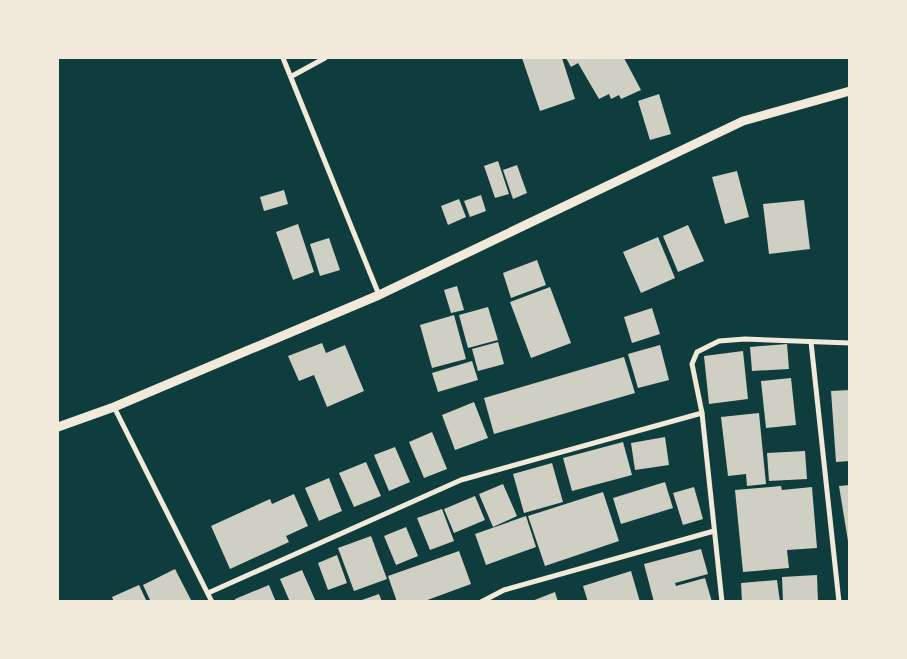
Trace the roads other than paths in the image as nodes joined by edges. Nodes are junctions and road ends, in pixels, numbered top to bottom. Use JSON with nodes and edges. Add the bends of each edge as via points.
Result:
{"nodes":[{"id":1,"x":282,"y":58,"type":"edge"},
{"id":2,"x":325,"y":58,"type":"edge"},
{"id":3,"x":292,"y":76,"type":"junction"},
{"id":4,"x":850,"y":91,"type":"edge"},
{"id":5,"x":379,"y":295,"type":"junction"},
{"id":6,"x":811,"y":342,"type":"junction"},
{"id":7,"x":850,"y":343,"type":"edge"},
{"id":8,"x":114,"y":407,"type":"junction"},
{"id":9,"x":702,"y":413,"type":"junction"},
{"id":10,"x":58,"y":427,"type":"edge"},
{"id":11,"x":714,"y":531,"type":"junction"},
{"id":12,"x":208,"y":593,"type":"junction"},
{"id":13,"x":212,"y":602,"type":"edge"},
{"id":14,"x":481,"y":602,"type":"edge"},
{"id":15,"x":722,"y":602,"type":"edge"},
{"id":16,"x":839,"y":602,"type":"edge"}],
"edges":[{"from":1,"to":3,"type":"street"},
{"from":2,"to":3,"type":"street"},
{"from":3,"to":5,"type":"street"},
{"from":4,"to":5,"type":"street","via":[[744,121]]},
{"from":5,"to":8,"type":"street"},
{"from":6,"to":7,"type":"street"},
{"from":6,"to":9,"type":"street","via":[[719,341],[697,352],[692,364]]},
{"from":6,"to":16,"type":"street"},
{"from":8,"to":10,"type":"street"},
{"from":8,"to":12,"type":"street"},
{"from":9,"to":11,"type":"street"},
{"from":9,"to":12,"type":"street","via":[[461,480]]},
{"from":11,"to":14,"type":"street","via":[[504,590]]},
{"from":11,"to":15,"type":"street"},
{"from":12,"to":13,"type":"street"}]}
